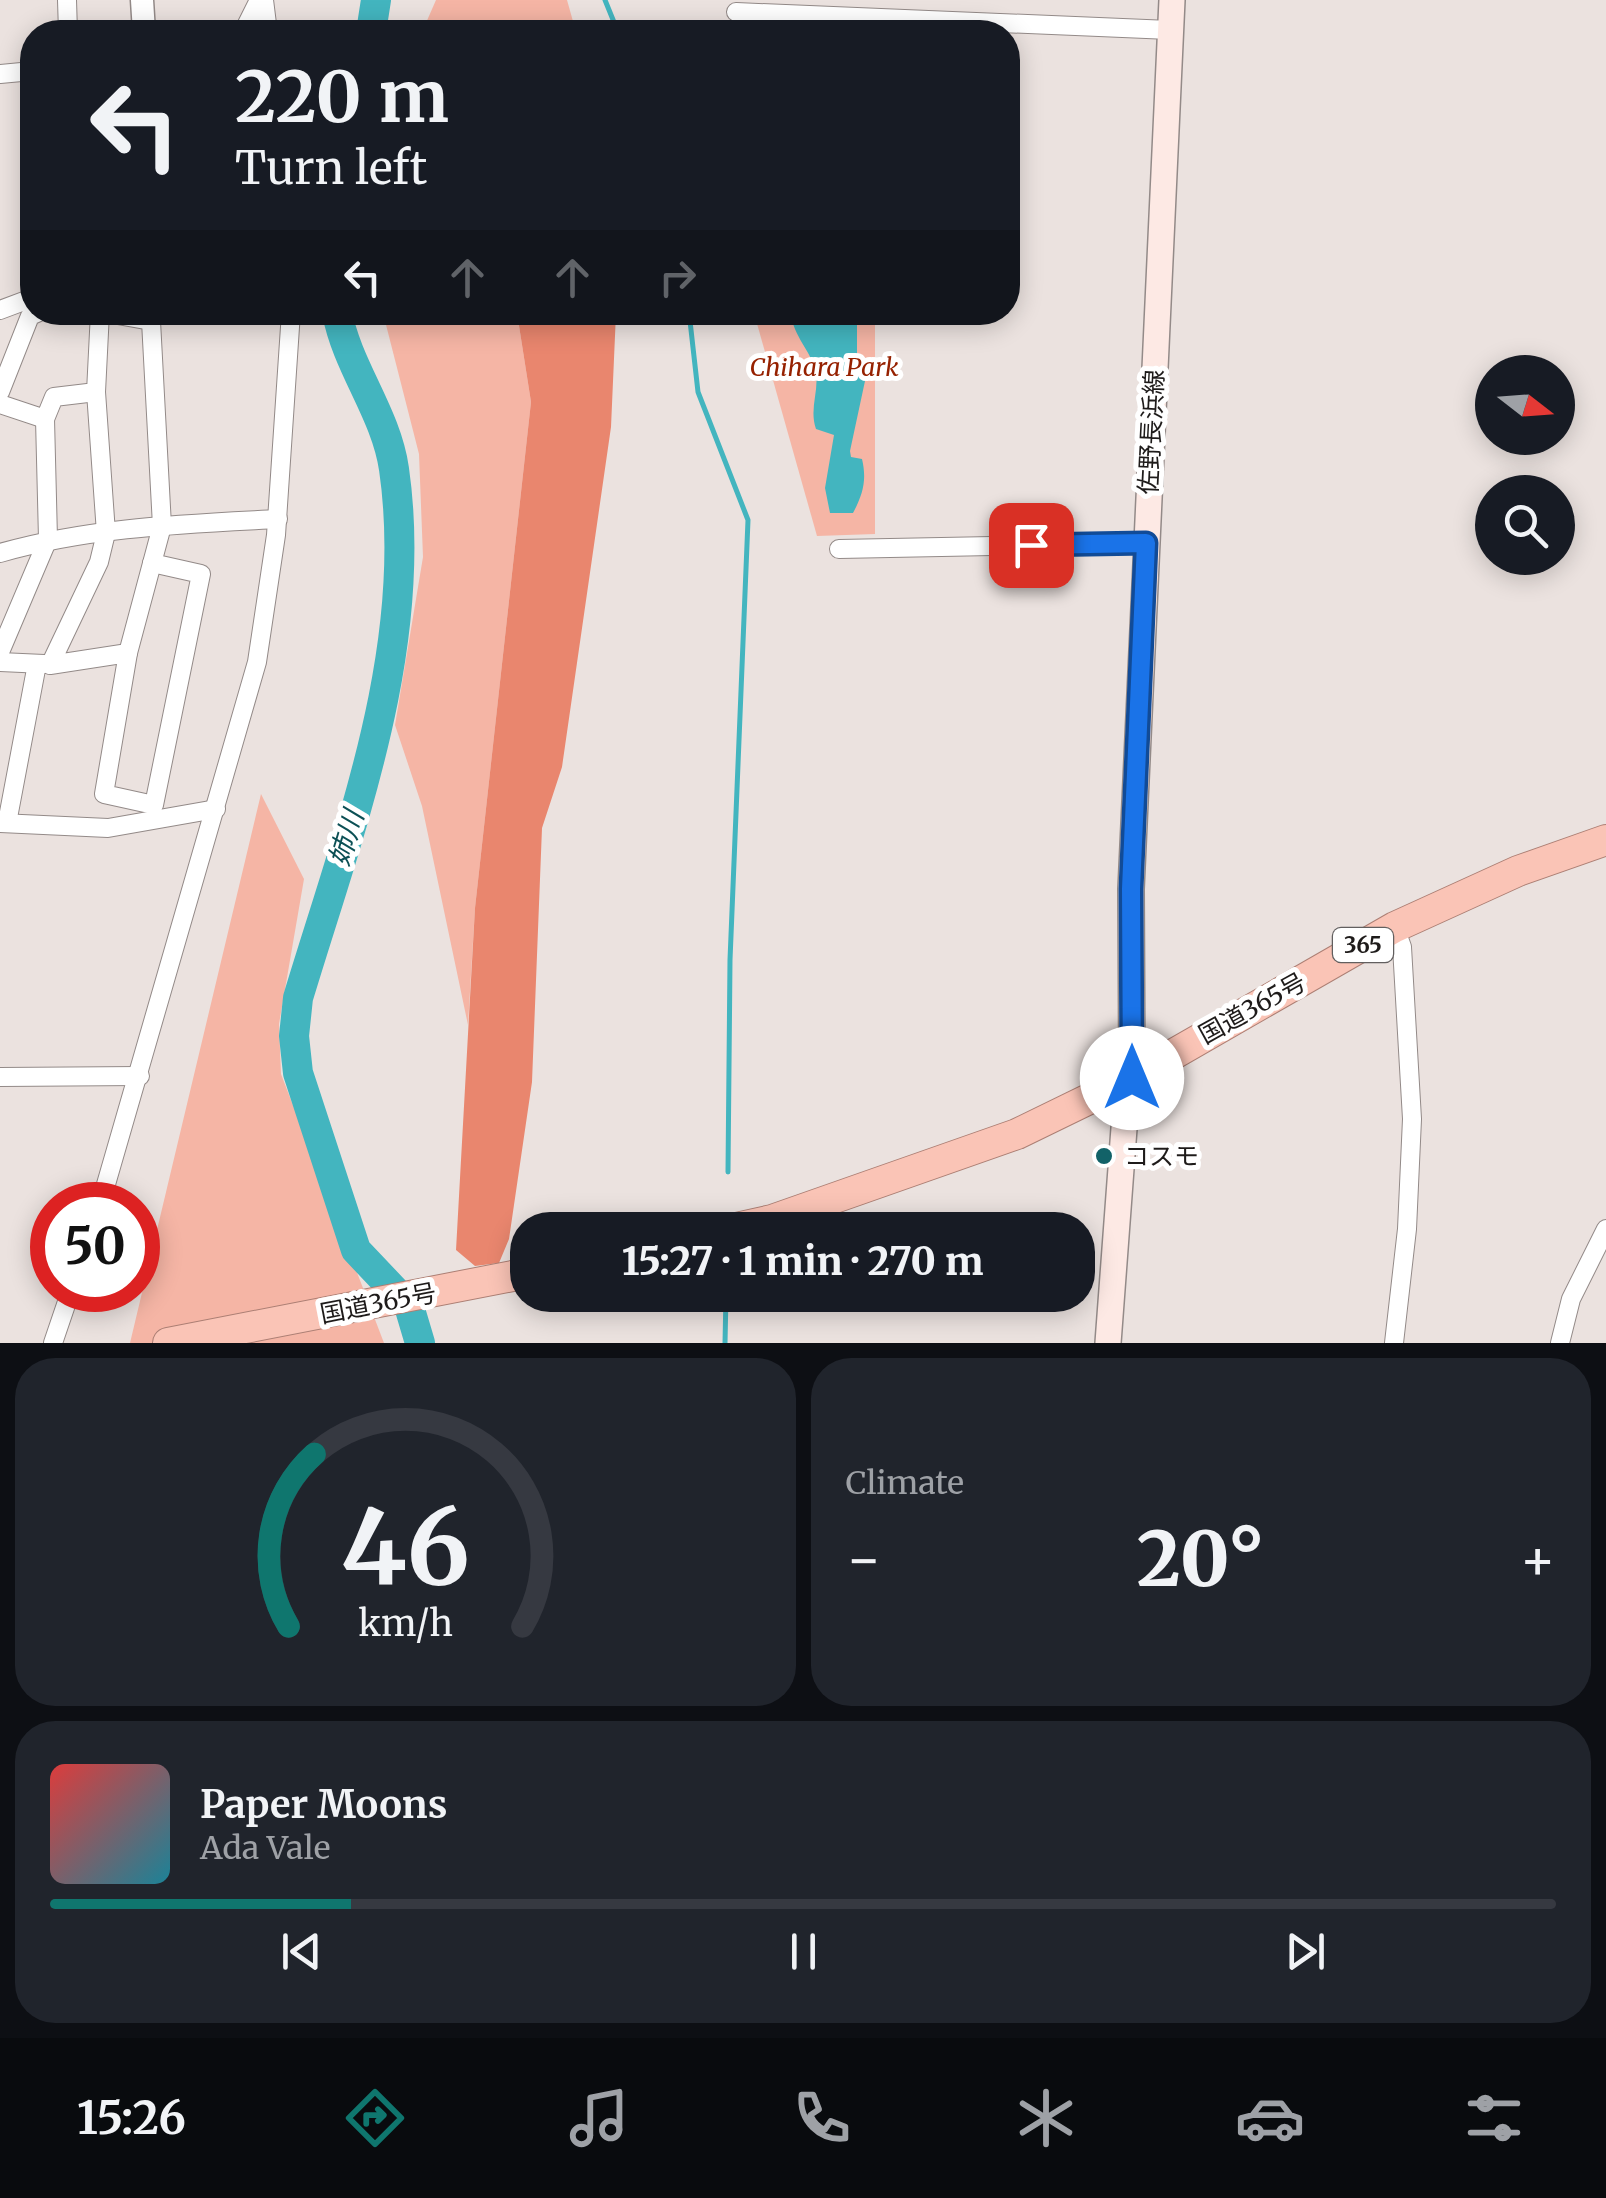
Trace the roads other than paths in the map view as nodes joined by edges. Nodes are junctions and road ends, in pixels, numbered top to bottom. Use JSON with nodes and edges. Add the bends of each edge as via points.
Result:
{"nodes":[{"id":1,"x":1172,"y":0,"type":"edge"},
{"id":2,"x":736,"y":12,"type":"dead end"},
{"id":3,"x":929,"y":20,"type":"edge"},
{"id":4,"x":1020,"y":24,"type":"edge"},
{"id":5,"x":1170,"y":30,"type":"junction"},
{"id":6,"x":26,"y":325,"type":"edge"},
{"id":7,"x":99,"y":325,"type":"edge"},
{"id":8,"x":152,"y":325,"type":"edge"},
{"id":9,"x":290,"y":325,"type":"edge"},
{"id":10,"x":0,"y":392,"type":"edge"},
{"id":11,"x":96,"y":392,"type":"junction"},
{"id":12,"x":0,"y":404,"type":"edge"},
{"id":13,"x":45,"y":420,"type":"junction"},
{"id":14,"x":278,"y":520,"type":"junction"},
{"id":15,"x":162,"y":526,"type":"junction"},
{"id":16,"x":106,"y":533,"type":"junction"},
{"id":17,"x":48,"y":539,"type":"junction"},
{"id":18,"x":1146,"y":543,"type":"junction"},
{"id":19,"x":839,"y":549,"type":"dead end"},
{"id":20,"x":0,"y":553,"type":"edge"},
{"id":21,"x":152,"y":563,"type":"junction"},
{"id":22,"x":0,"y":652,"type":"edge"},
{"id":23,"x":128,"y":652,"type":"junction"},
{"id":24,"x":0,"y":662,"type":"edge"},
{"id":25,"x":44,"y":664,"type":"junction"},
{"id":26,"x":216,"y":810,"type":"junction"},
{"id":27,"x":3,"y":823,"type":"edge"},
{"id":28,"x":1606,"y":840,"type":"edge"},
{"id":29,"x":1396,"y":927,"type":"junction"},
{"id":30,"x":140,"y":1076,"type":"junction"},
{"id":31,"x":0,"y":1077,"type":"edge"},
{"id":32,"x":1132,"y":1078,"type":"junction"},
{"id":33,"x":107,"y":1182,"type":"edge"},
{"id":34,"x":795,"y":1212,"type":"edge"},
{"id":35,"x":1606,"y":1228,"type":"edge"},
{"id":36,"x":510,"y":1277,"type":"edge"},
{"id":37,"x":64,"y":1312,"type":"edge"},
{"id":38,"x":53,"y":1343,"type":"edge"},
{"id":39,"x":168,"y":1343,"type":"edge"},
{"id":40,"x":1108,"y":1343,"type":"edge"},
{"id":41,"x":1394,"y":1343,"type":"edge"},
{"id":42,"x":1560,"y":1343,"type":"edge"}],
"edges":[{"from":1,"to":5,"type":"main road","name":"佐野長浜線"},
{"from":2,"to":3,"type":"street"},
{"from":4,"to":5,"type":"street"},
{"from":5,"to":18,"type":"main road","name":"佐野長浜線"},
{"from":6,"to":10,"type":"street"},
{"from":7,"to":11,"type":"street"},
{"from":8,"to":15,"type":"street"},
{"from":9,"to":14,"type":"street"},
{"from":11,"to":13,"type":"street","via":[[54,397]]},
{"from":11,"to":16,"type":"street"},
{"from":12,"to":13,"type":"street"},
{"from":13,"to":17,"type":"street"},
{"from":14,"to":15,"type":"street"},
{"from":14,"to":26,"type":"street","via":[[257,662]]},
{"from":15,"to":16,"type":"street"},
{"from":15,"to":21,"type":"street"},
{"from":16,"to":17,"type":"street"},
{"from":16,"to":25,"type":"street","via":[[99,562]]},
{"from":17,"to":20,"type":"street"},
{"from":17,"to":22,"type":"street"},
{"from":18,"to":19,"type":"street"},
{"from":18,"to":32,"type":"main road","name":"佐野長浜線","via":[[1131,889]]},
{"from":21,"to":23,"type":"street"},
{"from":21,"to":23,"type":"street","via":[[201,574],[154,805],[104,794]]},
{"from":23,"to":25,"type":"street"},
{"from":24,"to":25,"type":"street"},
{"from":25,"to":27,"type":"street"},
{"from":26,"to":27,"type":"street","via":[[108,828]]},
{"from":26,"to":30,"type":"street"},
{"from":28,"to":29,"type":"highway","name":"国道365号","number":"365","via":[[1518,871]]},
{"from":29,"to":32,"type":"highway","name":"国道365号","number":"365"},
{"from":29,"to":41,"type":"street","via":[[1412,1119]]},
{"from":30,"to":31,"type":"street"},
{"from":30,"to":33,"type":"street"},
{"from":32,"to":34,"type":"highway","name":"国道365号","number":"365","via":[[1017,1134]]},
{"from":32,"to":40,"type":"main road","name":"佐野長浜線"},
{"from":35,"to":42,"type":"street","via":[[1572,1299]]},
{"from":36,"to":39,"type":"highway","name":"国道365号"},
{"from":37,"to":38,"type":"street"}]}
